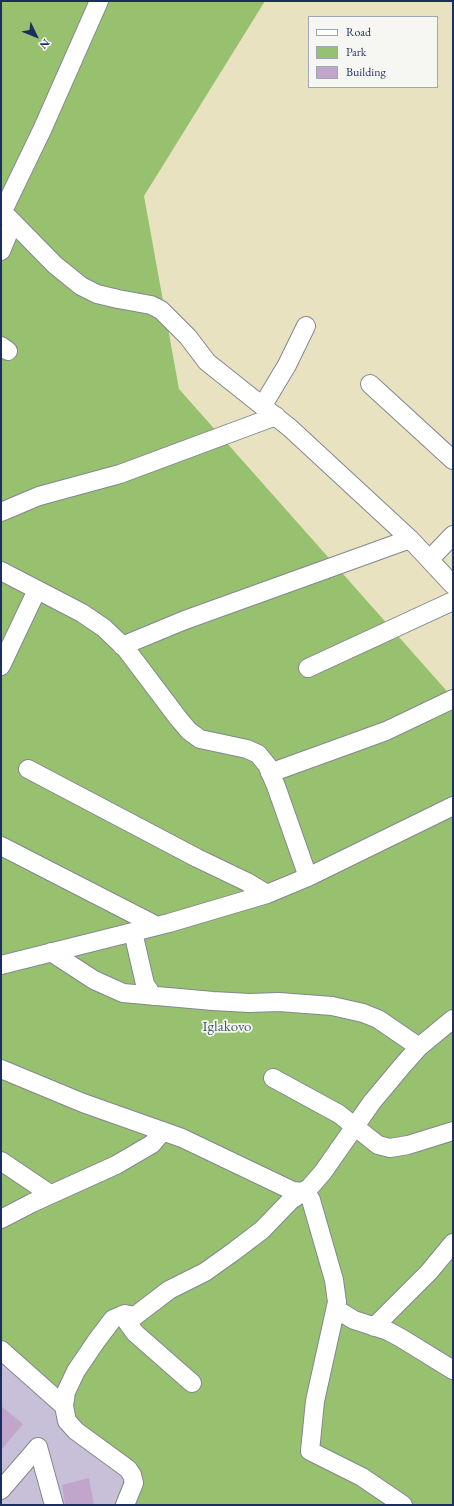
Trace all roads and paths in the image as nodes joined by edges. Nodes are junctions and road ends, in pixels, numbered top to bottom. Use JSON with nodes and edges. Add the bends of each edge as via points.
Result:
{"nodes":[{"id":1,"x":99,"y":1,"type":"edge"},
{"id":2,"x":6,"y":216,"type":"edge"},
{"id":3,"x":1,"y":251,"type":"edge"},
{"id":4,"x":306,"y":326,"type":"dead end"},
{"id":5,"x":370,"y":384,"type":"dead end"},
{"id":6,"x":269,"y":411,"type":"junction"},
{"id":7,"x":453,"y":460,"type":"edge"},
{"id":8,"x":1,"y":512,"type":"edge"},
{"id":9,"x":453,"y":535,"type":"edge"},
{"id":10,"x":410,"y":539,"type":"junction"},
{"id":11,"x":430,"y":560,"type":"junction"},
{"id":12,"x":1,"y":571,"type":"edge"},
{"id":13,"x":453,"y":585,"type":"edge"},
{"id":14,"x":37,"y":590,"type":"junction"},
{"id":15,"x":453,"y":601,"type":"edge"},
{"id":16,"x":122,"y":646,"type":"junction"},
{"id":17,"x":1,"y":666,"type":"edge"},
{"id":18,"x":308,"y":668,"type":"dead end"},
{"id":19,"x":453,"y":699,"type":"edge"},
{"id":20,"x":28,"y":769,"type":"dead end"},
{"id":21,"x":270,"y":773,"type":"junction"},
{"id":22,"x":453,"y":806,"type":"edge"},
{"id":23,"x":1,"y":846,"type":"edge"},
{"id":24,"x":308,"y":877,"type":"junction"},
{"id":25,"x":267,"y":894,"type":"junction"},
{"id":26,"x":158,"y":926,"type":"junction"},
{"id":27,"x":133,"y":932,"type":"junction"},
{"id":28,"x":51,"y":952,"type":"junction"},
{"id":29,"x":1,"y":965,"type":"edge"},
{"id":30,"x":152,"y":996,"type":"junction"},
{"id":31,"x":453,"y":1019,"type":"edge"},
{"id":32,"x":419,"y":1047,"type":"junction"},
{"id":33,"x":1,"y":1069,"type":"edge"},
{"id":34,"x":273,"y":1078,"type":"dead end"},
{"id":35,"x":355,"y":1126,"type":"junction"},
{"id":36,"x":164,"y":1131,"type":"junction"},
{"id":37,"x":453,"y":1131,"type":"edge"},
{"id":38,"x":1,"y":1161,"type":"edge"},
{"id":39,"x":305,"y":1192,"type":"junction"},
{"id":40,"x":50,"y":1194,"type":"junction"},
{"id":41,"x":1,"y":1219,"type":"edge"},
{"id":42,"x":453,"y":1243,"type":"edge"},
{"id":43,"x":336,"y":1309,"type":"junction"},
{"id":44,"x":122,"y":1315,"type":"junction"},
{"id":45,"x":374,"y":1327,"type":"junction"},
{"id":46,"x":1,"y":1350,"type":"edge"},
{"id":47,"x":453,"y":1370,"type":"edge"},
{"id":48,"x":192,"y":1383,"type":"dead end"},
{"id":49,"x":64,"y":1406,"type":"junction"},
{"id":50,"x":1,"y":1490,"type":"edge"},
{"id":51,"x":54,"y":1505,"type":"edge"},
{"id":52,"x":125,"y":1505,"type":"edge"},
{"id":53,"x":403,"y":1505,"type":"edge"}],
"edges":[{"from":1,"to":2,"type":"street"},
{"from":2,"to":3,"type":"street"},
{"from":2,"to":6,"type":"street","via":[[55,265],[81,286],[161,310],[188,337],[207,362]]},
{"from":4,"to":6,"type":"street"},
{"from":5,"to":7,"type":"street"},
{"from":6,"to":8,"type":"street","via":[[120,474],[40,496]]},
{"from":6,"to":10,"type":"street"},
{"from":9,"to":11,"type":"street"},
{"from":10,"to":11,"type":"street"},
{"from":10,"to":16,"type":"street","via":[[185,620]]},
{"from":11,"to":13,"type":"street"},
{"from":12,"to":14,"type":"street"},
{"from":14,"to":16,"type":"street","via":[[82,613],[104,628]]},
{"from":14,"to":17,"type":"street"},
{"from":15,"to":18,"type":"street"},
{"from":16,"to":21,"type":"street","via":[[189,731],[200,739],[247,749],[258,754]]},
{"from":19,"to":21,"type":"street","via":[[386,731]]},
{"from":20,"to":25,"type":"street"},
{"from":21,"to":24,"type":"street"},
{"from":22,"to":24,"type":"street"},
{"from":23,"to":26,"type":"street"},
{"from":24,"to":25,"type":"street"},
{"from":25,"to":26,"type":"street"},
{"from":26,"to":27,"type":"street"},
{"from":27,"to":28,"type":"street"},
{"from":27,"to":30,"type":"street","via":[[145,984]]},
{"from":28,"to":29,"type":"street"},
{"from":28,"to":30,"type":"street","via":[[106,987],[123,993]]},
{"from":30,"to":32,"type":"street","via":[[332,1006],[378,1019]]},
{"from":31,"to":32,"type":"street"},
{"from":32,"to":35,"type":"street"},
{"from":33,"to":36,"type":"street","via":[[83,1103]]},
{"from":34,"to":35,"type":"street","via":[[320,1103]]},
{"from":35,"to":37,"type":"street","via":[[378,1145],[390,1148]]},
{"from":35,"to":39,"type":"street","via":[[323,1172]]},
{"from":36,"to":39,"type":"street","via":[[293,1190]]},
{"from":36,"to":40,"type":"street","via":[[152,1144],[116,1165]]},
{"from":38,"to":40,"type":"street"},
{"from":39,"to":43,"type":"street","via":[[311,1200],[334,1280]]},
{"from":39,"to":44,"type":"street","via":[[290,1201],[253,1238],[204,1272],[169,1290],[135,1316]]},
{"from":40,"to":41,"type":"street"},
{"from":42,"to":45,"type":"street","via":[[429,1272]]},
{"from":43,"to":45,"type":"street","via":[[354,1320]]},
{"from":43,"to":53,"type":"street","via":[[315,1401],[310,1451],[362,1477]]},
{"from":44,"to":48,"type":"street","via":[[135,1333]]},
{"from":44,"to":49,"type":"street","via":[[106,1326],[76,1370],[66,1392]]},
{"from":45,"to":47,"type":"street","via":[[401,1338]]},
{"from":46,"to":49,"type":"street"},
{"from":49,"to":52,"type":"street","via":[[67,1421],[76,1431],[132,1474],[134,1483]]},
{"from":50,"to":51,"type":"street","via":[[38,1447]]}]}
